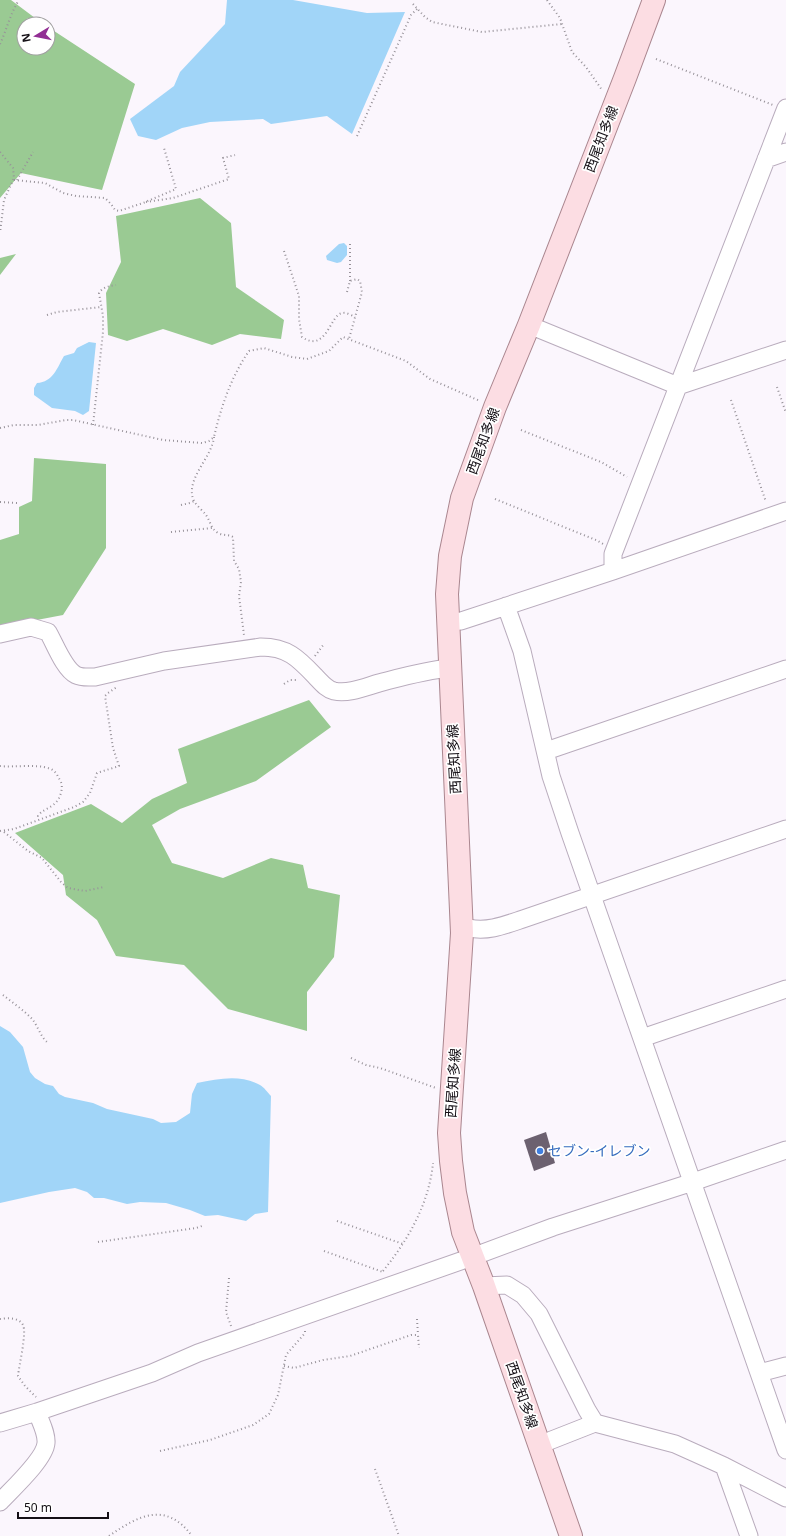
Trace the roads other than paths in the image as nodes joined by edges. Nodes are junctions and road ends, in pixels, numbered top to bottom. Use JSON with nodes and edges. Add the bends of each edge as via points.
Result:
{"nodes":[{"id":1,"x":654,"y":0,"type":"edge"},
{"id":2,"x":786,"y":109,"type":"edge"},
{"id":3,"x":786,"y":152,"type":"edge"},
{"id":4,"x":766,"y":159,"type":"junction"},
{"id":5,"x":529,"y":325,"type":"junction"},
{"id":6,"x":786,"y":350,"type":"edge"},
{"id":7,"x":678,"y":386,"type":"junction"},
{"id":8,"x":779,"y":514,"type":"edge"},
{"id":9,"x":613,"y":571,"type":"junction"},
{"id":10,"x":506,"y":606,"type":"junction"},
{"id":11,"x":447,"y":622,"type":"junction"},
{"id":12,"x":0,"y":634,"type":"edge"},
{"id":13,"x":450,"y":668,"type":"junction"},
{"id":14,"x":786,"y":669,"type":"edge"},
{"id":15,"x":546,"y":751,"type":"junction"},
{"id":16,"x":786,"y":829,"type":"edge"},
{"id":17,"x":592,"y":895,"type":"junction"},
{"id":18,"x":462,"y":933,"type":"junction"},
{"id":19,"x":786,"y":989,"type":"edge"},
{"id":20,"x":642,"y":1038,"type":"junction"},
{"id":21,"x":786,"y":1150,"type":"edge"},
{"id":22,"x":692,"y":1182,"type":"junction"},
{"id":23,"x":472,"y":1257,"type":"junction"},
{"id":24,"x":484,"y":1286,"type":"junction"},
{"id":25,"x":786,"y":1366,"type":"edge"},
{"id":26,"x":759,"y":1373,"type":"junction"},
{"id":27,"x":40,"y":1411,"type":"junction"},
{"id":28,"x":595,"y":1423,"type":"junction"},
{"id":29,"x":0,"y":1424,"type":"edge"},
{"id":30,"x":539,"y":1445,"type":"junction"},
{"id":31,"x":786,"y":1450,"type":"edge"},
{"id":32,"x":724,"y":1466,"type":"junction"},
{"id":33,"x":786,"y":1498,"type":"edge"},
{"id":34,"x":0,"y":1502,"type":"edge"},
{"id":35,"x":570,"y":1536,"type":"edge"},
{"id":36,"x":749,"y":1536,"type":"edge"}],
"edges":[{"from":1,"to":5,"type":"main road","name":"西尾知多線"},
{"from":2,"to":4,"type":"street"},
{"from":3,"to":4,"type":"street"},
{"from":4,"to":7,"type":"street"},
{"from":5,"to":7,"type":"street"},
{"from":5,"to":11,"type":"main road","name":"西尾知多線","via":[[494,407],[462,498],[450,556]]},
{"from":6,"to":7,"type":"street"},
{"from":7,"to":9,"type":"street","via":[[614,551]]},
{"from":8,"to":9,"type":"street"},
{"from":9,"to":10,"type":"street"},
{"from":10,"to":11,"type":"street"},
{"from":10,"to":15,"type":"street","via":[[522,651]]},
{"from":11,"to":13,"type":"main road","name":"西尾知多線"},
{"from":12,"to":13,"type":"street","via":[[31,627],[48,632],[68,668],[76,675],[86,677],[164,661],[272,647],[285,650],[302,662],[329,689],[344,692]]},
{"from":13,"to":18,"type":"main road","name":"西尾知多線"},
{"from":14,"to":15,"type":"street"},
{"from":15,"to":17,"type":"street","via":[[570,833]]},
{"from":16,"to":17,"type":"street"},
{"from":17,"to":18,"type":"street","via":[[496,928],[469,928]]},
{"from":17,"to":20,"type":"street"},
{"from":18,"to":23,"type":"main road","name":"西尾知多線","via":[[449,1133],[455,1193],[463,1232]]},
{"from":19,"to":20,"type":"street"},
{"from":20,"to":22,"type":"street"},
{"from":21,"to":22,"type":"street"},
{"from":22,"to":23,"type":"street","via":[[553,1227]]},
{"from":22,"to":26,"type":"street"},
{"from":23,"to":24,"type":"main road","name":"西尾知多線"},
{"from":23,"to":27,"type":"street","via":[[386,1279],[300,1317],[198,1353],[152,1373]]},
{"from":24,"to":28,"type":"street","via":[[507,1285],[523,1295],[539,1314]]},
{"from":24,"to":30,"type":"main road","name":"西尾知多線"},
{"from":25,"to":26,"type":"street"},
{"from":26,"to":31,"type":"street"},
{"from":27,"to":29,"type":"street"},
{"from":27,"to":34,"type":"street","via":[[46,1442],[44,1451]]},
{"from":28,"to":30,"type":"street"},
{"from":28,"to":32,"type":"street","via":[[675,1444]]},
{"from":30,"to":35,"type":"main road","name":"西尾知多線"},
{"from":32,"to":33,"type":"street"},
{"from":32,"to":36,"type":"street"}]}
